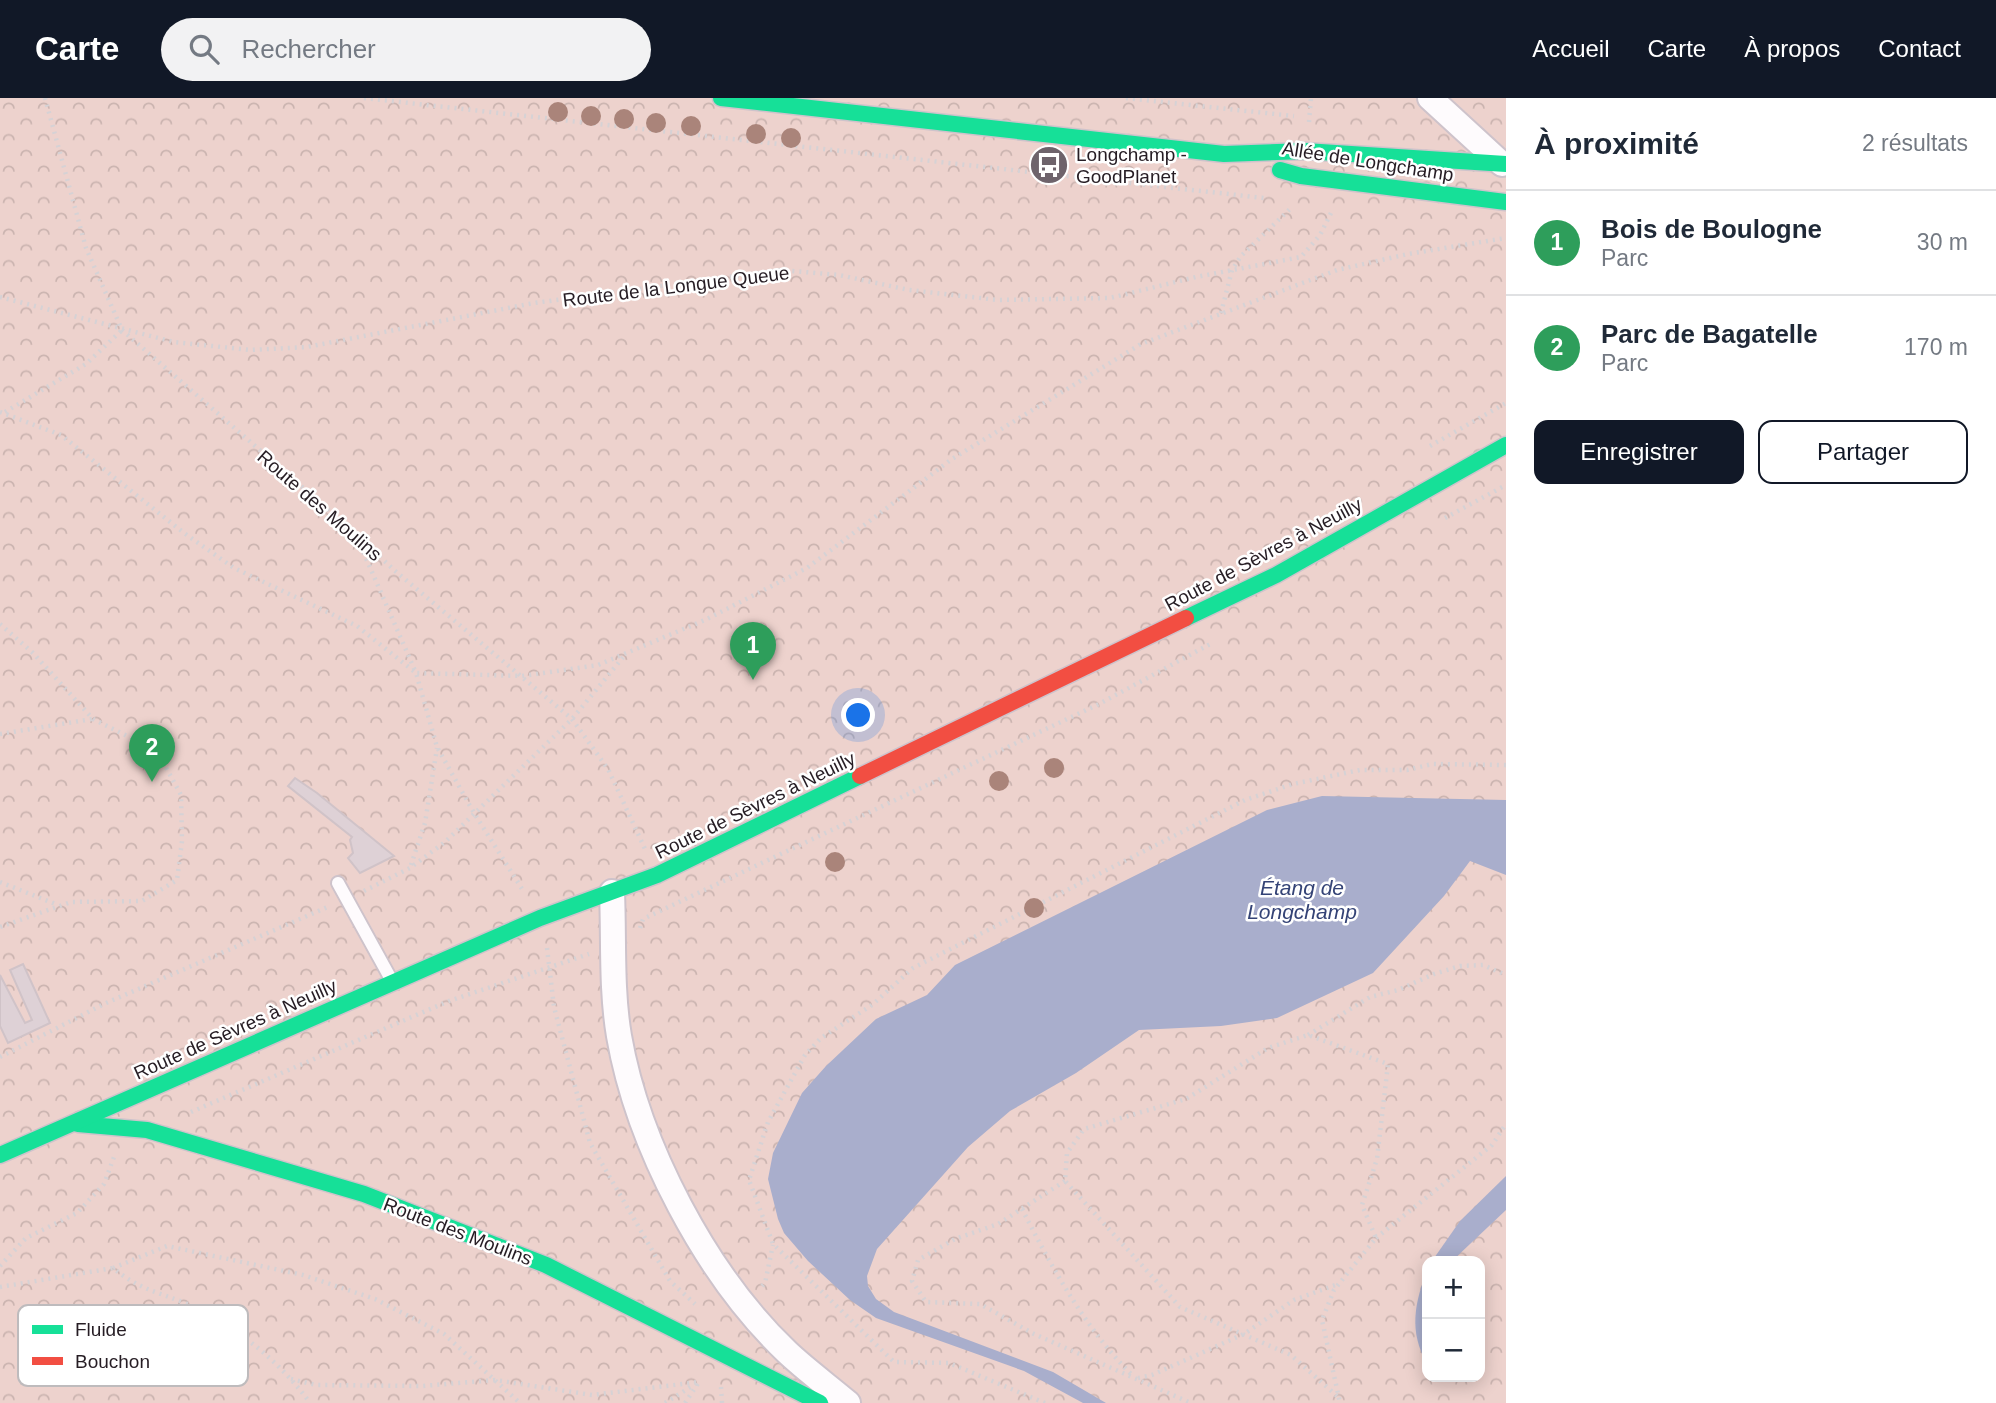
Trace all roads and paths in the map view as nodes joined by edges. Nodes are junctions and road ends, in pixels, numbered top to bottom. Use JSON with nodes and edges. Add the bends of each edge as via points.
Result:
{"nodes":[{"id":1,"x":45,"y":98,"type":"edge"},
{"id":2,"x":364,"y":98,"type":"edge"},
{"id":3,"x":721,"y":98,"type":"edge"},
{"id":4,"x":1126,"y":98,"type":"edge"},
{"id":5,"x":1311,"y":98,"type":"edge"},
{"id":6,"x":1430,"y":98,"type":"edge"},
{"id":7,"x":1224,"y":154,"type":"junction"},
{"id":8,"x":1504,"y":164,"type":"edge"},
{"id":9,"x":1272,"y":199,"type":"dead end"},
{"id":10,"x":1284,"y":200,"type":"dead end"},
{"id":11,"x":1506,"y":202,"type":"edge"},
{"id":12,"x":1331,"y":213,"type":"dead end"},
{"id":13,"x":1506,"y":238,"type":"edge"},
{"id":14,"x":1233,"y":270,"type":"junction"},
{"id":15,"x":0,"y":297,"type":"edge"},
{"id":16,"x":1221,"y":313,"type":"junction"},
{"id":17,"x":122,"y":330,"type":"junction"},
{"id":18,"x":1506,"y":403,"type":"edge"},
{"id":19,"x":2,"y":412,"type":"edge"},
{"id":20,"x":1506,"y":445,"type":"edge"},
{"id":21,"x":1430,"y":446,"type":"dead end"},
{"id":22,"x":355,"y":533,"type":"junction"},
{"id":23,"x":0,"y":624,"type":"edge"},
{"id":24,"x":416,"y":673,"type":"junction"},
{"id":25,"x":522,"y":676,"type":"junction"},
{"id":26,"x":93,"y":719,"type":"junction"},
{"id":27,"x":0,"y":734,"type":"edge"},
{"id":28,"x":438,"y":747,"type":"junction"},
{"id":29,"x":1506,"y":765,"type":"edge"},
{"id":30,"x":410,"y":868,"type":"dead end"},
{"id":31,"x":657,"y":875,"type":"junction"},
{"id":32,"x":0,"y":882,"type":"edge"},
{"id":33,"x":338,"y":883,"type":"dead end"},
{"id":34,"x":612,"y":892,"type":"junction"},
{"id":35,"x":59,"y":905,"type":"junction"},
{"id":36,"x":540,"y":918,"type":"junction"},
{"id":37,"x":0,"y":927,"type":"edge"},
{"id":38,"x":1506,"y":975,"type":"edge"},
{"id":39,"x":393,"y":982,"type":"junction"},
{"id":40,"x":1308,"y":1035,"type":"junction"},
{"id":41,"x":74,"y":1124,"type":"junction"},
{"id":42,"x":1506,"y":1124,"type":"edge"},
{"id":43,"x":0,"y":1155,"type":"edge"},
{"id":44,"x":115,"y":1155,"type":"dead end"},
{"id":45,"x":1065,"y":1181,"type":"junction"},
{"id":46,"x":1022,"y":1209,"type":"junction"},
{"id":47,"x":1376,"y":1238,"type":"junction"},
{"id":48,"x":0,"y":1266,"type":"edge"},
{"id":49,"x":113,"y":1268,"type":"junction"},
{"id":50,"x":1339,"y":1284,"type":"junction"},
{"id":51,"x":0,"y":1287,"type":"edge"},
{"id":52,"x":187,"y":1305,"type":"edge"},
{"id":53,"x":698,"y":1307,"type":"dead end"},
{"id":54,"x":1244,"y":1334,"type":"junction"},
{"id":55,"x":248,"y":1345,"type":"edge"},
{"id":56,"x":291,"y":1379,"type":"junction"},
{"id":57,"x":1136,"y":1379,"type":"junction"},
{"id":58,"x":495,"y":1380,"type":"junction"},
{"id":59,"x":1337,"y":1396,"type":"junction"},
{"id":60,"x":310,"y":1403,"type":"edge"},
{"id":61,"x":520,"y":1403,"type":"edge"},
{"id":62,"x":665,"y":1403,"type":"edge"},
{"id":63,"x":820,"y":1403,"type":"edge"},
{"id":64,"x":848,"y":1403,"type":"edge"},
{"id":65,"x":1045,"y":1403,"type":"edge"},
{"id":66,"x":1191,"y":1403,"type":"edge"},
{"id":67,"x":1340,"y":1403,"type":"edge"}],
"edges":[{"from":1,"to":17,"type":"path","name":"Route des Moulins","via":[[86,248]]},
{"from":2,"to":9,"type":"path"},
{"from":3,"to":7,"type":"street","name":"Allée de Longchamp"},
{"from":4,"to":5,"type":"path","name":"Allée de Longchamp","via":[[1296,117],[1308,132]]},
{"from":6,"to":8,"type":"street"},
{"from":7,"to":8,"type":"street","name":"Allée de Longchamp","via":[[1305,151]]},
{"from":7,"to":11,"type":"street","name":"Allée de Longchamp","via":[[1301,176]]},
{"from":10,"to":14,"type":"path","via":[[1297,202]]},
{"from":12,"to":14,"type":"path","name":"Route de la Longue Queue","via":[[1301,257]]},
{"from":13,"to":16,"type":"path","via":[[1337,270]]},
{"from":14,"to":16,"type":"path"},
{"from":14,"to":17,"type":"path","name":"Route de la Longue Queue","via":[[1110,298],[998,300],[782,270],[534,303],[307,347],[250,350],[174,342]]},
{"from":15,"to":17,"type":"path","name":"Route de la Longue Queue"},
{"from":16,"to":25,"type":"path","via":[[1141,344],[952,459],[807,568],[705,620],[598,665]]},
{"from":17,"to":19,"type":"path","via":[[86,364]]},
{"from":17,"to":22,"type":"path","name":"Route des Moulins"},
{"from":18,"to":21,"type":"path"},
{"from":19,"to":24,"type":"path","via":[[61,435],[234,568],[357,626]]},
{"from":20,"to":31,"type":"street","name":"Route de Sèvres à Neuilly","via":[[1276,575]]},
{"from":22,"to":24,"type":"path"},
{"from":22,"to":25,"type":"path","name":"Route des Moulins"},
{"from":23,"to":26,"type":"path"},
{"from":24,"to":25,"type":"path"},
{"from":24,"to":28,"type":"path"},
{"from":25,"to":31,"type":"path","name":"Route des Moulins","via":[[572,719],[608,769]]},
{"from":26,"to":27,"type":"path"},
{"from":26,"to":35,"type":"path","via":[[157,751],[181,795],[177,880],[142,901]]},
{"from":28,"to":30,"type":"path","via":[[425,823]]},
{"from":28,"to":36,"type":"path"},
{"from":29,"to":65,"type":"path","via":[[1432,764],[1407,770],[1360,770],[1245,800],[913,968],[805,1055],[768,1122],[749,1180],[774,1244],[894,1362],[949,1363]]},
{"from":31,"to":34,"type":"street","name":"Route de Sèvres à Neuilly"},
{"from":32,"to":35,"type":"path"},
{"from":33,"to":39,"type":"lane"},
{"from":34,"to":36,"type":"street","name":"Route de Sèvres à Neuilly"},
{"from":34,"to":64,"type":"street","via":[[619,1035],[635,1098],[667,1176],[699,1243],[743,1302],[786,1351]]},
{"from":35,"to":37,"type":"path"},
{"from":36,"to":39,"type":"street","name":"Route de Sèvres à Neuilly"},
{"from":36,"to":53,"type":"path","via":[[551,964],[554,1007],[590,1143],[670,1281]]},
{"from":38,"to":40,"type":"path","via":[[1483,965],[1460,966],[1370,997]]},
{"from":39,"to":41,"type":"street","name":"Route de Sèvres à Neuilly"},
{"from":40,"to":45,"type":"path","via":[[1268,1048],[1186,1099],[1084,1129],[1066,1153]]},
{"from":40,"to":47,"type":"path","via":[[1388,1064],[1377,1159],[1362,1205]]},
{"from":41,"to":43,"type":"street","name":"Route de Sèvres à Neuilly"},
{"from":41,"to":63,"type":"street","name":"Route des Moulins","via":[[146,1130],[364,1194],[546,1265]]},
{"from":42,"to":47,"type":"path","via":[[1492,1145]]},
{"from":44,"to":48,"type":"path","via":[[104,1184],[78,1213],[26,1238]]},
{"from":45,"to":46,"type":"path"},
{"from":45,"to":54,"type":"path","via":[[1180,1307]]},
{"from":46,"to":57,"type":"path","via":[[1048,1259],[1104,1342]]},
{"from":46,"to":57,"type":"path","via":[[918,1260],[912,1281],[926,1302],[980,1304],[1034,1334]]},
{"from":47,"to":50,"type":"path"},
{"from":49,"to":51,"type":"path"},
{"from":49,"to":52,"type":"path","via":[[132,1284]]},
{"from":49,"to":58,"type":"path","via":[[167,1245],[303,1275],[375,1299],[444,1334]]},
{"from":50,"to":54,"type":"path","via":[[1294,1300]]},
{"from":50,"to":59,"type":"path","via":[[1322,1320]]},
{"from":54,"to":57,"type":"path"},
{"from":54,"to":59,"type":"path","via":[[1291,1355]]},
{"from":55,"to":56,"type":"path"},
{"from":56,"to":58,"type":"path","via":[[316,1385],[422,1386]]},
{"from":56,"to":60,"type":"path"},
{"from":57,"to":66,"type":"path"},
{"from":58,"to":61,"type":"path"},
{"from":58,"to":62,"type":"path","via":[[592,1395],[699,1382]]},
{"from":59,"to":67,"type":"path"}]}
